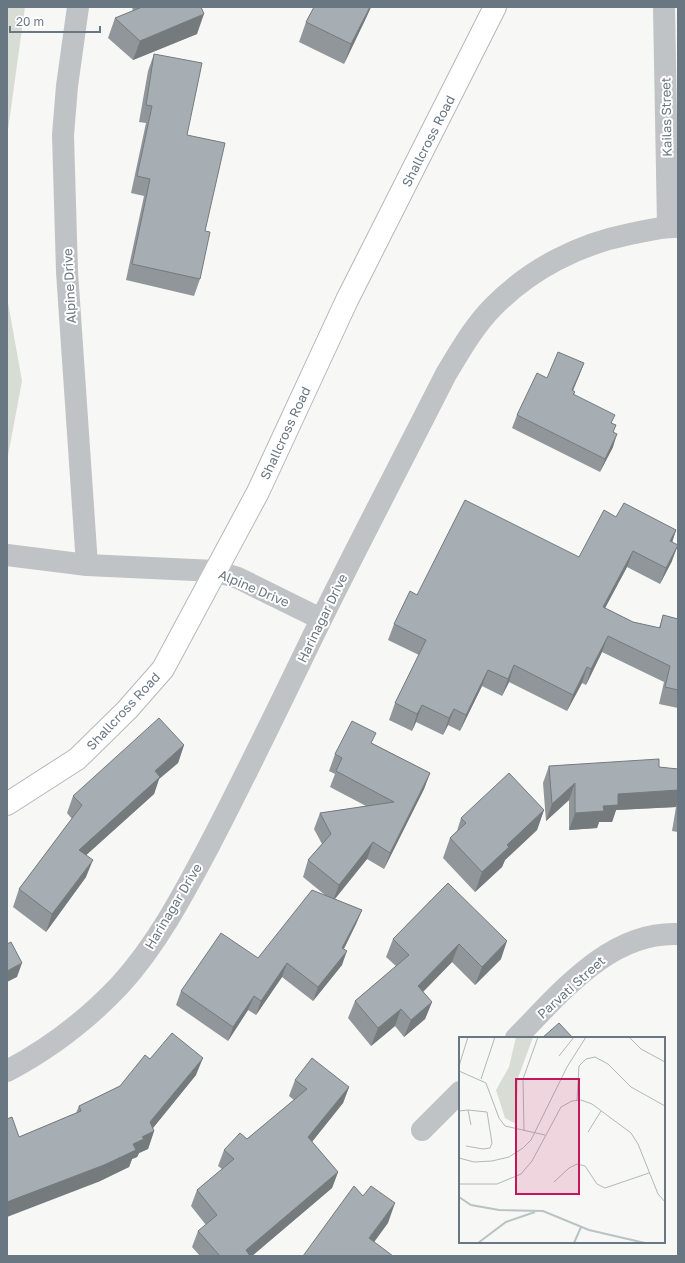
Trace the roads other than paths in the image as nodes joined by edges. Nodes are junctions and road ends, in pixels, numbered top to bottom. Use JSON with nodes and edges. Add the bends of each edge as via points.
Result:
{"nodes":[{"id":1,"x":78,"y":7,"type":"edge"},
{"id":2,"x":494,"y":7,"type":"edge"},
{"id":3,"x":664,"y":7,"type":"edge"},
{"id":4,"x":673,"y":227,"type":"edge"},
{"id":5,"x":7,"y":555,"type":"edge"},
{"id":6,"x":87,"y":566,"type":"junction"},
{"id":7,"x":215,"y":571,"type":"junction"},
{"id":8,"x":321,"y":619,"type":"junction"},
{"id":9,"x":7,"y":804,"type":"edge"},
{"id":10,"x":678,"y":934,"type":"edge"},
{"id":11,"x":517,"y":1037,"type":"edge"},
{"id":12,"x":7,"y":1071,"type":"edge"},
{"id":13,"x":459,"y":1093,"type":"edge"},
{"id":14,"x":422,"y":1130,"type":"dead end"}],
"edges":[{"from":1,"to":6,"type":"street","name":"Alpine Drive","via":[[63,135],[67,272]]},
{"from":2,"to":7,"type":"street","name":"Shallcross Road","via":[[347,300],[258,492]]},
{"from":3,"to":4,"type":"street","name":"Kailas Street"},
{"from":4,"to":8,"type":"street","name":"Harinagar Drive","via":[[608,238],[563,256],[522,281],[493,307],[468,338],[446,374]]},
{"from":5,"to":6,"type":"street","name":"Alpine Drive"},
{"from":6,"to":7,"type":"street","name":"Alpine Drive"},
{"from":7,"to":8,"type":"street","name":"Alpine Drive","via":[[238,578]]},
{"from":7,"to":9,"type":"street","name":"Shallcross Road","via":[[163,668],[127,710],[77,759]]},
{"from":8,"to":12,"type":"street","name":"Harinagar Drive","via":[[220,825],[180,900],[152,944],[121,984],[89,1016],[50,1046]]},
{"from":10,"to":11,"type":"street","name":"Parvati Street","via":[[640,938],[610,952],[578,977]]},
{"from":13,"to":14,"type":"street"}]}
